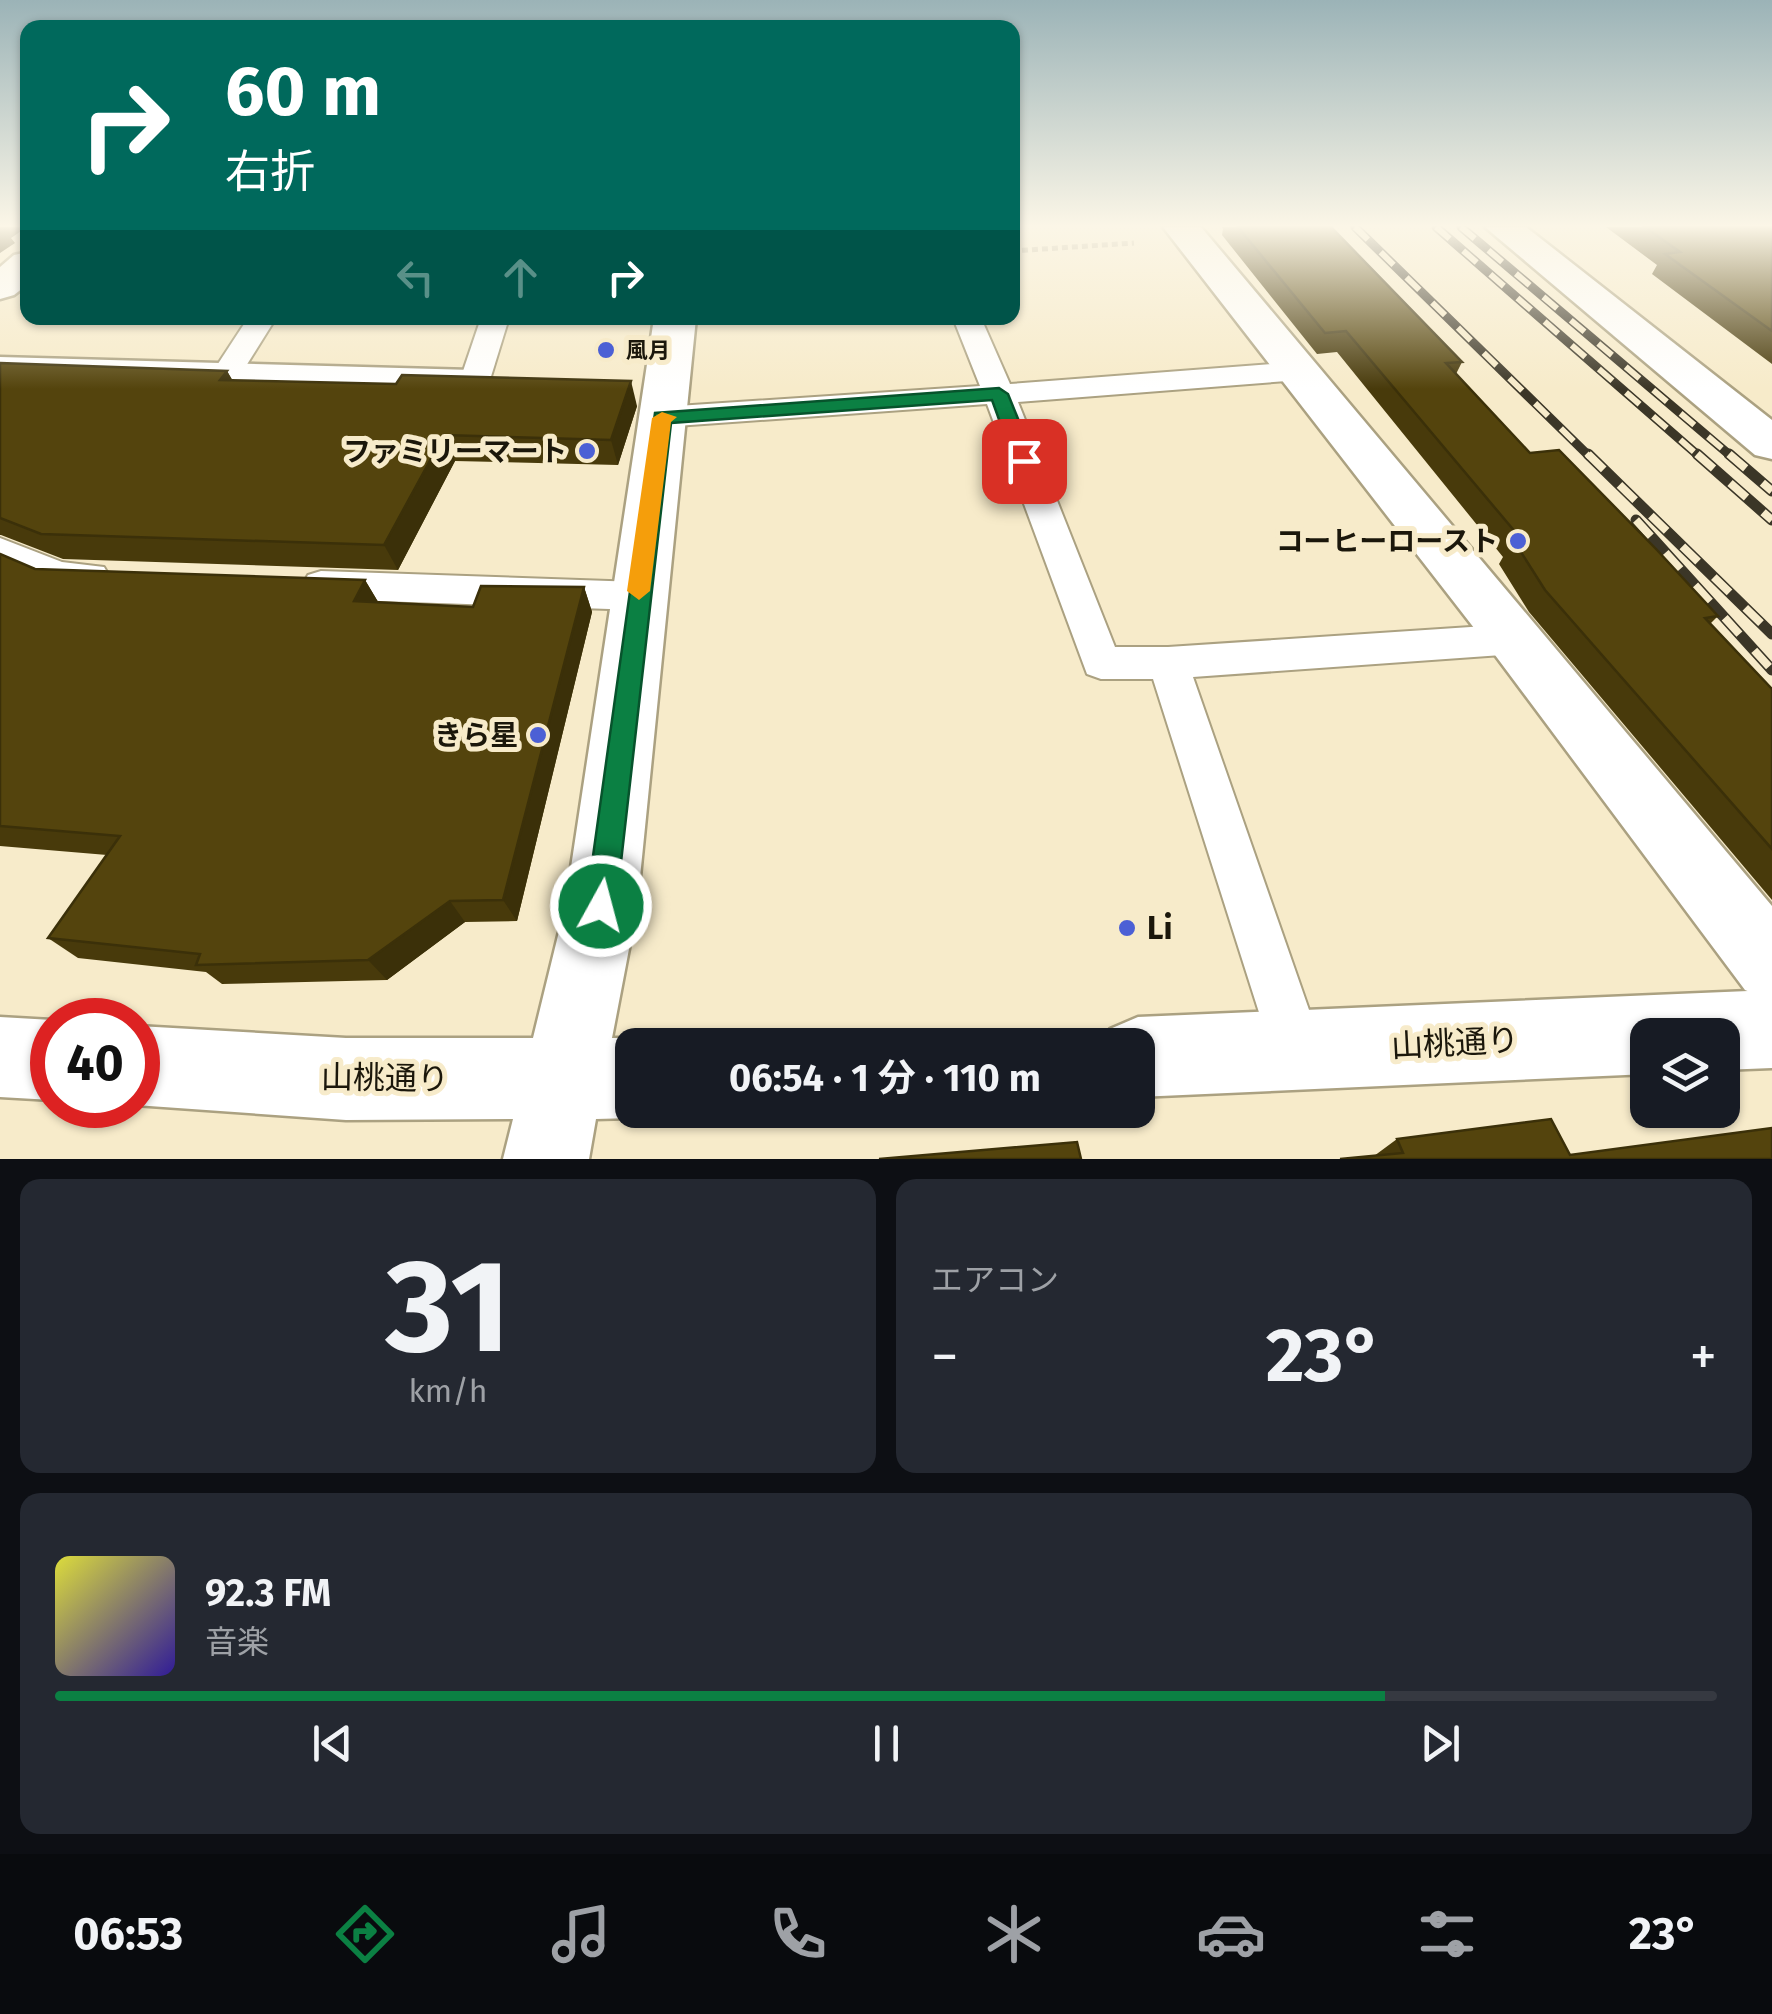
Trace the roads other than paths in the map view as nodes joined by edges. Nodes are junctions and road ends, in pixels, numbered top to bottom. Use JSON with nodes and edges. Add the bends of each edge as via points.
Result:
{"nodes":[{"id":1,"x":1226,"y":281,"type":"edge"},
{"id":2,"x":1569,"y":281,"type":"edge"},
{"id":3,"x":258,"y":325,"type":"edge"},
{"id":4,"x":495,"y":325,"type":"edge"},
{"id":5,"x":674,"y":325,"type":"edge"},
{"id":6,"x":970,"y":325,"type":"edge"},
{"id":7,"x":0,"y":370,"type":"edge"},
{"id":8,"x":1300,"y":371,"type":"junction"},
{"id":9,"x":225,"y":376,"type":"junction"},
{"id":10,"x":493,"y":383,"type":"joint"},
{"id":11,"x":999,"y":394,"type":"junction"},
{"id":12,"x":651,"y":398,"type":"junction"},
{"id":13,"x":1772,"y":444,"type":"edge"},
{"id":14,"x":0,"y":550,"type":"edge"},
{"id":15,"x":136,"y":579,"type":"edge"},
{"id":16,"x":290,"y":584,"type":"edge"},
{"id":17,"x":638,"y":596,"type":"junction"},
{"id":18,"x":1516,"y":639,"type":"junction"},
{"id":19,"x":1168,"y":664,"type":"junction"},
{"id":20,"x":1772,"y":964,"type":"edge"},
{"id":21,"x":1772,"y":1029,"type":"edge"},
{"id":22,"x":1296,"y":1050,"type":"junction"},
{"id":23,"x":1155,"y":1055,"type":"edge"},
{"id":24,"x":0,"y":1057,"type":"edge"},
{"id":25,"x":30,"y":1059,"type":"edge"},
{"id":26,"x":160,"y":1067,"type":"edge"},
{"id":27,"x":598,"y":1079,"type":"edge"},
{"id":28,"x":546,"y":1159,"type":"edge"}],
"edges":[{"from":1,"to":8,"type":"street"},
{"from":2,"to":13,"type":"street"},
{"from":3,"to":9,"type":"lane"},
{"from":4,"to":10,"type":"lane"},
{"from":5,"to":12,"type":"street"},
{"from":6,"to":11,"type":"lane"},
{"from":7,"to":9,"type":"street"},
{"from":8,"to":11,"type":"lane"},
{"from":8,"to":18,"type":"street"},
{"from":9,"to":10,"type":"street"},
{"from":11,"to":12,"type":"lane"},
{"from":11,"to":19,"type":"lane","via":[[1101,664]]},
{"from":12,"to":17,"type":"street"},
{"from":14,"to":15,"type":"lane","via":[[58,576]]},
{"from":16,"to":17,"type":"lane"},
{"from":17,"to":27,"type":"street","via":[[601,906]]},
{"from":18,"to":19,"type":"lane"},
{"from":18,"to":20,"type":"street"},
{"from":19,"to":22,"type":"lane"},
{"from":21,"to":22,"type":"street","name":"山桃通り"},
{"from":22,"to":23,"type":"street","name":"山桃通り"},
{"from":24,"to":25,"type":"street"},
{"from":26,"to":27,"type":"street","name":"山桃通り","via":[[346,1079]]},
{"from":27,"to":28,"type":"street"}]}
